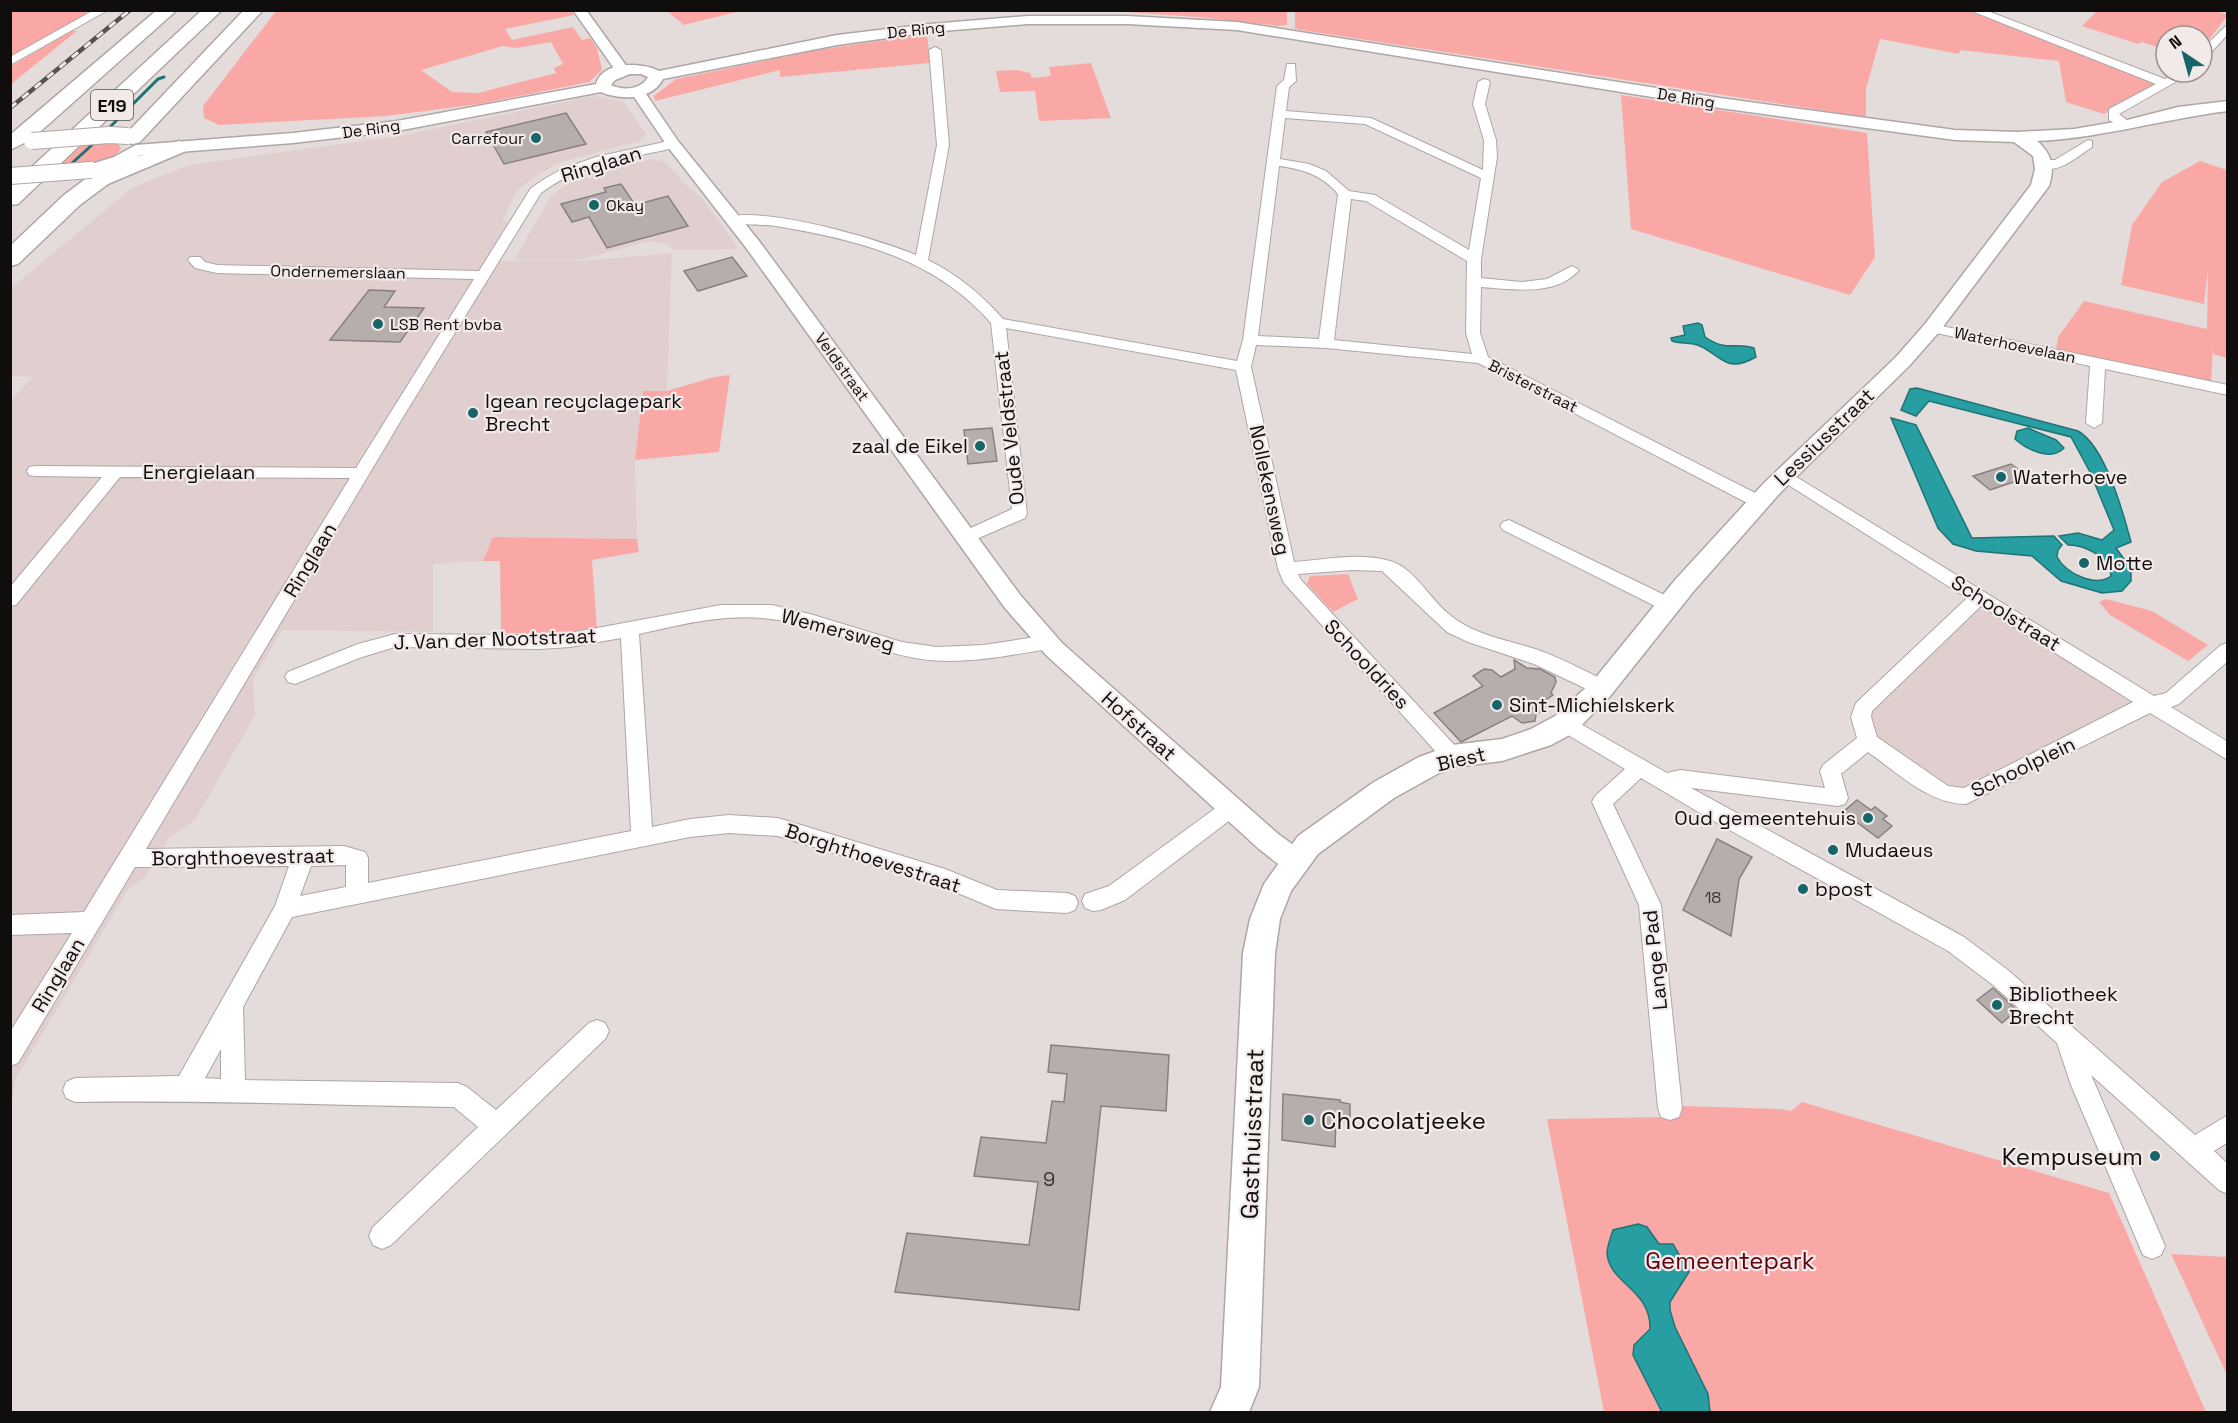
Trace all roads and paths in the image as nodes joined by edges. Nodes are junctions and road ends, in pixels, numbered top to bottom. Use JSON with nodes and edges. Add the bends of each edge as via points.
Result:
{"nodes":[{"id":1,"x":103,"y":10,"type":"edge"},
{"id":2,"x":168,"y":10,"type":"edge"},
{"id":3,"x":189,"y":10,"type":"edge"},
{"id":4,"x":213,"y":10,"type":"edge"},
{"id":5,"x":254,"y":10,"type":"edge"},
{"id":6,"x":579,"y":10,"type":"edge"},
{"id":7,"x":1974,"y":10,"type":"edge"},
{"id":8,"x":2228,"y":27,"type":"edge"},
{"id":9,"x":2214,"y":43,"type":"edge"},
{"id":10,"x":935,"y":50,"type":"dead end"},
{"id":11,"x":10,"y":62,"type":"edge"},
{"id":12,"x":1291,"y":66,"type":"dead end"},
{"id":13,"x":623,"y":71,"type":"junction"},
{"id":14,"x":656,"y":76,"type":"junction"},
{"id":15,"x":2154,"y":79,"type":"edge"},
{"id":16,"x":1484,"y":82,"type":"dead end"},
{"id":17,"x":2166,"y":84,"type":"edge"},
{"id":18,"x":603,"y":87,"type":"junction"},
{"id":19,"x":637,"y":91,"type":"junction"},
{"id":20,"x":2228,"y":106,"type":"edge"},
{"id":21,"x":1280,"y":114,"type":"junction"},
{"id":22,"x":1863,"y":124,"type":"junction"},
{"id":23,"x":2127,"y":125,"type":"junction"},
{"id":24,"x":132,"y":141,"type":"junction"},
{"id":25,"x":2020,"y":141,"type":"junction"},
{"id":26,"x":10,"y":144,"type":"edge"},
{"id":27,"x":673,"y":144,"type":"junction"},
{"id":28,"x":2088,"y":144,"type":"dead end"},
{"id":29,"x":179,"y":147,"type":"junction"},
{"id":30,"x":1274,"y":162,"type":"junction"},
{"id":31,"x":96,"y":169,"type":"junction"},
{"id":32,"x":10,"y":170,"type":"edge"},
{"id":33,"x":2044,"y":173,"type":"junction"},
{"id":34,"x":1486,"y":176,"type":"junction"},
{"id":35,"x":10,"y":177,"type":"edge"},
{"id":36,"x":1346,"y":194,"type":"junction"},
{"id":37,"x":10,"y":200,"type":"edge"},
{"id":38,"x":72,"y":200,"type":"junction"},
{"id":39,"x":734,"y":220,"type":"junction"},
{"id":40,"x":10,"y":259,"type":"edge"},
{"id":41,"x":1474,"y":259,"type":"junction"},
{"id":42,"x":195,"y":260,"type":"dead end"},
{"id":43,"x":921,"y":262,"type":"junction"},
{"id":44,"x":1572,"y":270,"type":"dead end"},
{"id":45,"x":484,"y":275,"type":"junction"},
{"id":46,"x":1474,"y":282,"type":"junction"},
{"id":47,"x":998,"y":322,"type":"junction"},
{"id":48,"x":1932,"y":328,"type":"junction"},
{"id":49,"x":1250,"y":340,"type":"junction"},
{"id":50,"x":1326,"y":344,"type":"junction"},
{"id":51,"x":1481,"y":359,"type":"junction"},
{"id":52,"x":2098,"y":362,"type":"junction"},
{"id":53,"x":1243,"y":367,"type":"junction"},
{"id":54,"x":2228,"y":390,"type":"edge"},
{"id":55,"x":2094,"y":423,"type":"dead end"},
{"id":56,"x":35,"y":471,"type":"dead end"},
{"id":57,"x":115,"y":472,"type":"junction"},
{"id":58,"x":362,"y":473,"type":"junction"},
{"id":59,"x":1785,"y":475,"type":"junction"},
{"id":60,"x":1759,"y":502,"type":"junction"},
{"id":61,"x":1509,"y":526,"type":"dead end"},
{"id":62,"x":966,"y":537,"type":"junction"},
{"id":63,"x":1287,"y":569,"type":"junction"},
{"id":64,"x":1979,"y":597,"type":"junction"},
{"id":65,"x":10,"y":600,"type":"edge"},
{"id":66,"x":1669,"y":605,"type":"junction"},
{"id":67,"x":630,"y":631,"type":"junction"},
{"id":68,"x":1048,"y":642,"type":"junction"},
{"id":69,"x":2228,"y":650,"type":"edge"},
{"id":70,"x":295,"y":677,"type":"dead end"},
{"id":71,"x":1602,"y":688,"type":"junction"},
{"id":72,"x":2152,"y":705,"type":"junction"},
{"id":73,"x":1565,"y":724,"type":"junction"},
{"id":74,"x":1868,"y":741,"type":"junction"},
{"id":75,"x":2228,"y":752,"type":"edge"},
{"id":76,"x":1452,"y":756,"type":"junction"},
{"id":77,"x":1640,"y":767,"type":"junction"},
{"id":78,"x":1665,"y":782,"type":"junction"},
{"id":79,"x":1231,"y":808,"type":"junction"},
{"id":80,"x":642,"y":838,"type":"junction"},
{"id":81,"x":130,"y":858,"type":"junction"},
{"id":82,"x":303,"y":858,"type":"junction"},
{"id":83,"x":1295,"y":861,"type":"junction"},
{"id":84,"x":357,"y":894,"type":"junction"},
{"id":85,"x":1093,"y":901,"type":"dead end"},
{"id":86,"x":1067,"y":903,"type":"dead end"},
{"id":87,"x":285,"y":909,"type":"junction"},
{"id":88,"x":90,"y":922,"type":"junction"},
{"id":89,"x":10,"y":925,"type":"edge"},
{"id":90,"x":232,"y":1008,"type":"junction"},
{"id":91,"x":597,"y":1031,"type":"dead end"},
{"id":92,"x":2066,"y":1037,"type":"junction"},
{"id":93,"x":10,"y":1055,"type":"edge"},
{"id":94,"x":186,"y":1088,"type":"junction"},
{"id":95,"x":75,"y":1090,"type":"dead end"},
{"id":96,"x":233,"y":1092,"type":"junction"},
{"id":97,"x":1670,"y":1108,"type":"dead end"},
{"id":98,"x":496,"y":1126,"type":"junction"},
{"id":99,"x":2228,"y":1127,"type":"edge"},
{"id":100,"x":2194,"y":1150,"type":"junction"},
{"id":101,"x":2228,"y":1181,"type":"edge"},
{"id":102,"x":382,"y":1236,"type":"dead end"},
{"id":103,"x":2151,"y":1246,"type":"dead end"},
{"id":104,"x":1230,"y":1413,"type":"edge"}],
"edges":[{"from":1,"to":11,"type":"street"},
{"from":2,"to":26,"type":"highway"},
{"from":3,"to":32,"type":"highway","number":"E19"},
{"from":4,"to":37,"type":"highway","number":"E19"},
{"from":5,"to":24,"type":"highway"},
{"from":6,"to":13,"type":"street"},
{"from":7,"to":15,"type":"street"},
{"from":8,"to":9,"type":"street"},
{"from":10,"to":43,"type":"street","via":[[943,145]]},
{"from":12,"to":21,"type":"street","name":"Nollekensweg","via":[[1290,81],[1283,86]]},
{"from":13,"to":14,"type":"main road","via":[[645,70]]},
{"from":13,"to":18,"type":"main road","via":[[608,76]]},
{"from":14,"to":19,"type":"main road","via":[[651,86]]},
{"from":14,"to":22,"type":"main road","name":"De Ring","via":[[811,45],[930,28],[1067,19],[1179,23],[1356,46]]},
{"from":16,"to":34,"type":"street","via":[[1479,104],[1490,140]]},
{"from":17,"to":23,"type":"street","via":[[2113,112],[2113,117]]},
{"from":18,"to":19,"type":"main road","via":[[620,93]]},
{"from":18,"to":29,"type":"main road","name":"De Ring","via":[[397,126]]},
{"from":19,"to":27,"type":"street","name":"Veldstraat"},
{"from":20,"to":23,"type":"main road","via":[[2178,112]]},
{"from":21,"to":30,"type":"street","name":"Nollekensweg"},
{"from":21,"to":34,"type":"street","via":[[1367,121]]},
{"from":22,"to":25,"type":"main road","name":"De Ring"},
{"from":22,"to":25,"type":"main road","via":[[1967,141]]},
{"from":23,"to":25,"type":"main road","via":[[2096,137]]},
{"from":24,"to":26,"type":"main road","name":"De Ring","bridge":true,"via":[[98,136]]},
{"from":24,"to":29,"type":"main road","name":"De Ring"},
{"from":24,"to":31,"type":"main road","name":"De Ring","via":[[120,161]]},
{"from":25,"to":33,"type":"main road"},
{"from":27,"to":39,"type":"street","name":"Veldstraat"},
{"from":27,"to":45,"type":"street","name":"Ringlaan","via":[[579,166],[546,182],[536,190]]},
{"from":28,"to":33,"type":"street"},
{"from":29,"to":38,"type":"highway","via":[[106,176]]},
{"from":30,"to":36,"type":"street","via":[[1324,173]]},
{"from":30,"to":49,"type":"street","name":"Nollekensweg"},
{"from":31,"to":35,"type":"main road","name":"De Ring","bridge":true},
{"from":31,"to":38,"type":"highway"},
{"from":33,"to":48,"type":"main road","name":"Lessiusstraat"},
{"from":34,"to":41,"type":"street"},
{"from":36,"to":41,"type":"street","via":[[1370,198]]},
{"from":36,"to":50,"type":"street"},
{"from":38,"to":40,"type":"highway"},
{"from":39,"to":43,"type":"street","via":[[754,218],[851,236]]},
{"from":39,"to":62,"type":"street","name":"Veldstraat"},
{"from":41,"to":46,"type":"street"},
{"from":42,"to":45,"type":"street","name":"Ondernemerslaan","via":[[217,269]]},
{"from":43,"to":47,"type":"street","via":[[959,283]]},
{"from":44,"to":46,"type":"street","via":[[1551,283],[1521,286]]},
{"from":45,"to":58,"type":"street","name":"Ringlaan"},
{"from":46,"to":51,"type":"street","via":[[1473,333]]},
{"from":47,"to":53,"type":"street","name":"Oude Veldstraat"},
{"from":47,"to":62,"type":"street","name":"Oude Veldstraat","via":[[1020,509],[1010,519]]},
{"from":48,"to":52,"type":"street","name":"Waterhoevelaan"},
{"from":48,"to":59,"type":"main road","name":"Lessiusstraat"},
{"from":49,"to":50,"type":"street","name":"Bristerstraat"},
{"from":49,"to":53,"type":"street","name":"Nollekensweg"},
{"from":50,"to":51,"type":"street","name":"Bristerstraat"},
{"from":51,"to":60,"type":"street","name":"Bristerstraat"},
{"from":52,"to":54,"type":"street","name":"Waterhoevelaan"},
{"from":52,"to":55,"type":"street","name":"Waterhoevelaan"},
{"from":53,"to":63,"type":"street","name":"Nollekensweg"},
{"from":56,"to":57,"type":"street","name":"Energielaan"},
{"from":57,"to":58,"type":"street","name":"Energielaan"},
{"from":57,"to":65,"type":"street"},
{"from":58,"to":81,"type":"street","name":"Ringlaan"},
{"from":59,"to":60,"type":"main road","name":"Lessiusstraat"},
{"from":59,"to":64,"type":"street","name":"Schoolstraat"},
{"from":60,"to":66,"type":"main road","name":"Lessiusstraat"},
{"from":61,"to":66,"type":"street"},
{"from":62,"to":68,"type":"street","name":"Veldstraat"},
{"from":63,"to":71,"type":"street","name":"Nollekensweg","via":[[1371,564],[1391,567],[1456,629],[1488,644],[1554,664]]},
{"from":63,"to":76,"type":"street","name":"Schooldries","via":[[1293,583]]},
{"from":64,"to":72,"type":"street","name":"Schoolstraat"},
{"from":64,"to":74,"type":"street","via":[[1863,708],[1861,717]]},
{"from":66,"to":71,"type":"main road","name":"Lessiusstraat"},
{"from":67,"to":68,"type":"street","name":"Wemersweg","via":[[660,622],[745,611],[773,612],[920,652],[997,651]]},
{"from":67,"to":70,"type":"street","name":"J. Van der Nootstraat","via":[[548,641],[390,641]]},
{"from":67,"to":80,"type":"street"},
{"from":68,"to":79,"type":"street","name":"Hofstraat"},
{"from":69,"to":72,"type":"street","name":"Schoolplein","via":[[2172,699]]},
{"from":71,"to":73,"type":"main road","name":"Biest"},
{"from":72,"to":74,"type":"street","name":"Schoolplein","via":[[2129,712],[1966,796],[1942,793]]},
{"from":72,"to":75,"type":"street","name":"Schoolstraat"},
{"from":73,"to":76,"type":"main road","name":"Biest","via":[[1502,750]]},
{"from":73,"to":77,"type":"street"},
{"from":74,"to":78,"type":"street","via":[[1830,771],[1838,798],[1680,778]]},
{"from":76,"to":83,"type":"main road","name":"Biest","via":[[1384,790],[1308,845]]},
{"from":77,"to":78,"type":"street"},
{"from":77,"to":97,"type":"street","name":"Lange Pad","via":[[1602,802],[1650,905]]},
{"from":78,"to":92,"type":"street","via":[[1956,944],[2001,978]]},
{"from":79,"to":83,"type":"street","name":"Hofstraat"},
{"from":79,"to":85,"type":"street","via":[[1117,893]]},
{"from":80,"to":84,"type":"street","name":"Borghthoevestraat"},
{"from":80,"to":86,"type":"street","name":"Borghthoevestraat","via":[[729,824],[778,827],[945,878],[996,899]]},
{"from":81,"to":82,"type":"street","name":"Borghthoevestraat"},
{"from":81,"to":88,"type":"street","name":"Ringlaan"},
{"from":82,"to":84,"type":"street","name":"Borghthoevestraat","via":[[357,858]]},
{"from":82,"to":87,"type":"street"},
{"from":83,"to":104,"type":"main road","name":"Gasthuisstraat","via":[[1279,884],[1265,919],[1259,953],[1240,1387]]},
{"from":84,"to":87,"type":"street","name":"Borghthoevestraat"},
{"from":87,"to":90,"type":"street"},
{"from":88,"to":89,"type":"street"},
{"from":88,"to":93,"type":"street","name":"Ringlaan"},
{"from":90,"to":94,"type":"street"},
{"from":90,"to":96,"type":"street"},
{"from":91,"to":98,"type":"street"},
{"from":92,"to":100,"type":"street"},
{"from":92,"to":103,"type":"street"},
{"from":94,"to":95,"type":"street"},
{"from":94,"to":96,"type":"street"},
{"from":96,"to":98,"type":"street","via":[[458,1095]]},
{"from":98,"to":102,"type":"street"},
{"from":99,"to":100,"type":"street"},
{"from":100,"to":101,"type":"street"}]}
